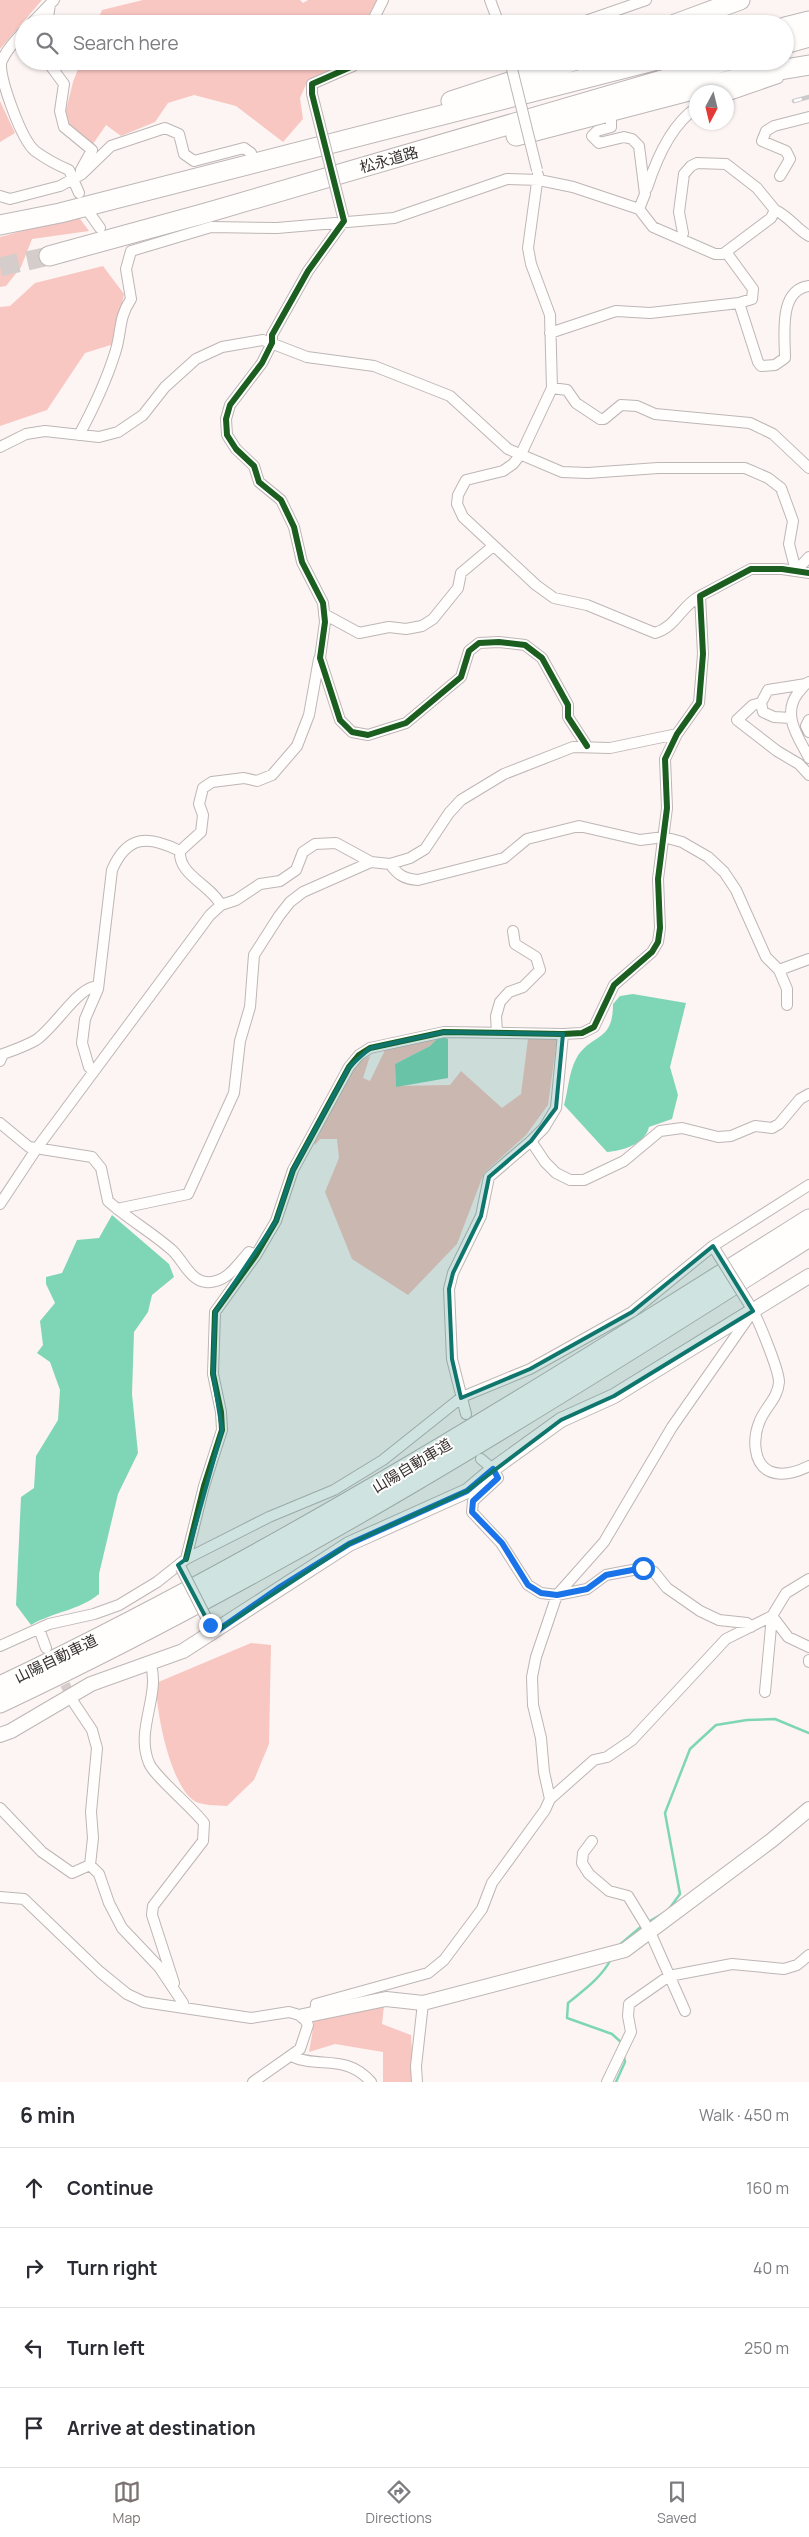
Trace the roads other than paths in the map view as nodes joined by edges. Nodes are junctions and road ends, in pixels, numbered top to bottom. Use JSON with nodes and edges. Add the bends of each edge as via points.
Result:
{"nodes":[{"id":1,"x":383,"y":0,"type":"edge"},
{"id":2,"x":490,"y":0,"type":"edge"},
{"id":3,"x":646,"y":0,"type":"edge"},
{"id":4,"x":740,"y":0,"type":"edge"},
{"id":5,"x":52,"y":2,"type":"edge"},
{"id":6,"x":40,"y":15,"type":"edge"},
{"id":7,"x":49,"y":15,"type":"edge"},
{"id":8,"x":376,"y":15,"type":"edge"},
{"id":9,"x":496,"y":15,"type":"edge"},
{"id":10,"x":603,"y":15,"type":"edge"},
{"id":11,"x":699,"y":15,"type":"edge"},
{"id":12,"x":809,"y":21,"type":"edge"},
{"id":13,"x":794,"y":25,"type":"edge"},
{"id":14,"x":809,"y":37,"type":"edge"},
{"id":15,"x":15,"y":41,"type":"edge"},
{"id":16,"x":794,"y":41,"type":"edge"},
{"id":17,"x":809,"y":65,"type":"edge"},
{"id":18,"x":794,"y":67,"type":"edge"},
{"id":19,"x":54,"y":70,"type":"edge"},
{"id":20,"x":344,"y":70,"type":"edge"},
{"id":21,"x":512,"y":70,"type":"edge"},
{"id":22,"x":546,"y":70,"type":"edge"},
{"id":23,"x":617,"y":70,"type":"edge"},
{"id":24,"x":696,"y":70,"type":"edge"},
{"id":25,"x":777,"y":70,"type":"joint"},
{"id":26,"x":734,"y":93,"type":"edge"},
{"id":27,"x":689,"y":112,"type":"edge"},
{"id":28,"x":608,"y":115,"type":"junction"},
{"id":29,"x":809,"y":117,"type":"edge"},
{"id":30,"x":274,"y":157,"type":"junction"},
{"id":31,"x":254,"y":162,"type":"junction"},
{"id":32,"x":362,"y":167,"type":"junction"},
{"id":33,"x":538,"y":175,"type":"junction"},
{"id":34,"x":780,"y":176,"type":"dead end"},
{"id":35,"x":74,"y":178,"type":"junction"},
{"id":36,"x":79,"y":193,"type":"dead end"},
{"id":37,"x":645,"y":194,"type":"junction"},
{"id":38,"x":0,"y":196,"type":"edge"},
{"id":39,"x":639,"y":209,"type":"junction"},
{"id":40,"x":775,"y":210,"type":"junction"},
{"id":41,"x":88,"y":211,"type":"dead end"},
{"id":42,"x":343,"y":219,"type":"junction"},
{"id":43,"x":209,"y":220,"type":"junction"},
{"id":44,"x":0,"y":225,"type":"edge"},
{"id":45,"x":100,"y":228,"type":"dead end"},
{"id":46,"x":809,"y":236,"type":"edge"},
{"id":47,"x":681,"y":239,"type":"junction"},
{"id":48,"x":726,"y":252,"type":"junction"},
{"id":49,"x":49,"y":256,"type":"tunnel mouth"},
{"id":50,"x":809,"y":286,"type":"edge"},
{"id":51,"x":739,"y":303,"type":"junction"},
{"id":52,"x":550,"y":333,"type":"junction"},
{"id":53,"x":272,"y":343,"type":"junction"},
{"id":54,"x":552,"y":388,"type":"junction"},
{"id":55,"x":79,"y":435,"type":"junction"},
{"id":56,"x":0,"y":447,"type":"edge"},
{"id":57,"x":521,"y":454,"type":"junction"},
{"id":58,"x":809,"y":468,"type":"edge"},
{"id":59,"x":492,"y":547,"type":"junction"},
{"id":60,"x":809,"y":556,"type":"edge"},
{"id":61,"x":796,"y":571,"type":"junction"},
{"id":62,"x":809,"y":573,"type":"edge"},
{"id":63,"x":700,"y":596,"type":"junction"},
{"id":64,"x":324,"y":614,"type":"junction"},
{"id":65,"x":320,"y":658,"type":"junction"},
{"id":66,"x":807,"y":683,"type":"edge"},
{"id":67,"x":761,"y":703,"type":"junction"},
{"id":68,"x":791,"y":718,"type":"junction"},
{"id":69,"x":809,"y":720,"type":"edge"},
{"id":70,"x":809,"y":732,"type":"edge"},
{"id":71,"x":677,"y":734,"type":"junction"},
{"id":72,"x":586,"y":746,"type":"junction"},
{"id":73,"x":808,"y":750,"type":"edge"},
{"id":74,"x":809,"y":775,"type":"edge"},
{"id":75,"x":664,"y":837,"type":"junction"},
{"id":76,"x":180,"y":851,"type":"junction"},
{"id":77,"x":371,"y":862,"type":"junction"},
{"id":78,"x":390,"y":864,"type":"junction"},
{"id":79,"x":221,"y":905,"type":"junction"},
{"id":80,"x":513,"y":931,"type":"dead end"},
{"id":81,"x":809,"y":958,"type":"edge"},
{"id":82,"x":779,"y":970,"type":"junction"},
{"id":83,"x":98,"y":989,"type":"junction"},
{"id":84,"x":787,"y":1005,"type":"dead end"},
{"id":85,"x":496,"y":1032,"type":"junction"},
{"id":86,"x":563,"y":1034,"type":"junction"},
{"id":87,"x":0,"y":1061,"type":"edge"},
{"id":88,"x":94,"y":1071,"type":"junction"},
{"id":89,"x":809,"y":1094,"type":"edge"},
{"id":90,"x":0,"y":1123,"type":"edge"},
{"id":91,"x":531,"y":1141,"type":"junction"},
{"id":92,"x":37,"y":1148,"type":"junction"},
{"id":93,"x":809,"y":1185,"type":"edge"},
{"id":94,"x":0,"y":1204,"type":"edge"},
{"id":95,"x":117,"y":1209,"type":"junction"},
{"id":96,"x":809,"y":1219,"type":"edge"},
{"id":97,"x":809,"y":1238,"type":"edge"},
{"id":98,"x":714,"y":1248,"type":"junction"},
{"id":99,"x":256,"y":1255,"type":"junction"},
{"id":100,"x":809,"y":1276,"type":"edge"},
{"id":101,"x":751,"y":1307,"type":"junction"},
{"id":102,"x":462,"y":1397,"type":"junction"},
{"id":103,"x":466,"y":1414,"type":"dead end"},
{"id":104,"x":480,"y":1459,"type":"dead end"},
{"id":105,"x":809,"y":1466,"type":"edge"},
{"id":106,"x":493,"y":1469,"type":"junction"},
{"id":107,"x":181,"y":1564,"type":"junction"},
{"id":108,"x":809,"y":1579,"type":"edge"},
{"id":109,"x":557,"y":1595,"type":"junction"},
{"id":110,"x":772,"y":1616,"type":"junction"},
{"id":111,"x":750,"y":1627,"type":"junction"},
{"id":112,"x":39,"y":1629,"type":"junction"},
{"id":113,"x":212,"y":1629,"type":"junction"},
{"id":114,"x":0,"y":1646,"type":"edge"},
{"id":115,"x":809,"y":1647,"type":"edge"},
{"id":116,"x":46,"y":1648,"type":"dead end"},
{"id":117,"x":151,"y":1665,"type":"junction"},
{"id":118,"x":0,"y":1686,"type":"edge"},
{"id":119,"x":765,"y":1692,"type":"dead end"},
{"id":120,"x":0,"y":1703,"type":"edge"},
{"id":121,"x":74,"y":1703,"type":"tunnel mouth"},
{"id":122,"x":0,"y":1735,"type":"edge"},
{"id":123,"x":550,"y":1799,"type":"junction"},
{"id":124,"x":0,"y":1808,"type":"edge"},
{"id":125,"x":809,"y":1809,"type":"edge"},
{"id":126,"x":592,"y":1841,"type":"dead end"},
{"id":127,"x":90,"y":1865,"type":"junction"},
{"id":128,"x":0,"y":1897,"type":"edge"},
{"id":129,"x":650,"y":1932,"type":"junction"},
{"id":130,"x":809,"y":1955,"type":"edge"},
{"id":131,"x":669,"y":1976,"type":"junction"},
{"id":132,"x":172,"y":1986,"type":"junction"},
{"id":133,"x":423,"y":2003,"type":"junction"},
{"id":134,"x":183,"y":2008,"type":"junction"},
{"id":135,"x":685,"y":2011,"type":"dead end"},
{"id":136,"x":309,"y":2015,"type":"junction"},
{"id":137,"x":292,"y":2056,"type":"junction"},
{"id":138,"x":253,"y":2082,"type":"edge"},
{"id":139,"x":371,"y":2082,"type":"edge"},
{"id":140,"x":417,"y":2082,"type":"edge"},
{"id":141,"x":607,"y":2082,"type":"edge"}],
"edges":[{"from":1,"to":8,"type":"street"},
{"from":2,"to":9,"type":"street"},
{"from":3,"to":10,"type":"street"},
{"from":4,"to":11,"type":"highway"},
{"from":5,"to":6,"type":"street"},
{"from":5,"to":7,"type":"street"},
{"from":12,"to":13,"type":"highway"},
{"from":14,"to":16,"type":"highway"},
{"from":15,"to":35,"type":"street","via":[[1,63],[2,82],[23,136],[34,150],[69,170]]},
{"from":17,"to":18,"type":"highway"},
{"from":19,"to":35,"type":"street","via":[[64,84],[60,111],[64,127],[92,150]]},
{"from":20,"to":42,"type":"street","bridge":true,"via":[[312,84]]},
{"from":21,"to":33,"type":"street","bridge":true},
{"from":22,"to":30,"type":"highway"},
{"from":23,"to":30,"type":"highway","name":"松永道路"},
{"from":24,"to":32,"type":"highway","name":"松永道路"},
{"from":25,"to":26,"type":"street","via":[[778,78]]},
{"from":25,"to":28,"type":"highway","via":[[658,98]]},
{"from":27,"to":37,"type":"street","via":[[656,160]]},
{"from":28,"to":32,"type":"highway","via":[[401,165]]},
{"from":28,"to":37,"type":"street","via":[[611,128],[592,136],[599,142],[624,137],[639,146]]},
{"from":29,"to":34,"type":"street","via":[[766,131],[762,142],[786,150],[790,159]]},
{"from":30,"to":31,"type":"highway","name":"松永道路"},
{"from":31,"to":35,"type":"street","via":[[251,153],[244,148],[194,161],[184,154],[179,134],[165,128],[111,146]]},
{"from":31,"to":44,"type":"highway","name":"松永道路","via":[[60,213]]},
{"from":32,"to":43,"type":"highway","name":"松永道路"},
{"from":33,"to":39,"type":"street"},
{"from":33,"to":42,"type":"street","via":[[507,178],[394,218]]},
{"from":33,"to":52,"type":"street","via":[[528,248],[550,315]]},
{"from":35,"to":36,"type":"street"},
{"from":35,"to":38,"type":"street","via":[[60,186],[10,199]]},
{"from":37,"to":39,"type":"street"},
{"from":39,"to":47,"type":"street","via":[[653,227]]},
{"from":40,"to":46,"type":"street","via":[[789,217],[798,230]]},
{"from":40,"to":47,"type":"street","via":[[757,188],[726,164],[698,163],[684,174],[679,212],[683,232]]},
{"from":40,"to":48,"type":"street","via":[[771,218]]},
{"from":41,"to":45,"type":"street"},
{"from":42,"to":43,"type":"street","via":[[277,228]]},
{"from":42,"to":53,"type":"street","via":[[308,271],[272,335]]},
{"from":43,"to":49,"type":"highway","name":"松永道路"},
{"from":43,"to":55,"type":"street","via":[[127,248],[126,269],[131,299],[122,311],[115,354]]},
{"from":47,"to":48,"type":"street","via":[[714,254]]},
{"from":48,"to":51,"type":"street","via":[[753,289],[752,299]]},
{"from":50,"to":51,"type":"street","via":[[795,292],[786,306],[785,358],[775,365],[761,366],[758,362]]},
{"from":51,"to":52,"type":"street","via":[[650,313],[616,311]]},
{"from":52,"to":54,"type":"street"},
{"from":53,"to":55,"type":"street","via":[[264,340],[240,343],[196,359],[165,387],[143,415],[118,432],[99,437]]},
{"from":53,"to":57,"type":"street","via":[[307,357],[374,366],[450,396],[508,449]]},
{"from":53,"to":64,"type":"street","via":[[262,363],[230,405],[226,419],[227,435],[254,466],[258,482],[281,500],[294,526],[302,562],[323,603]]},
{"from":54,"to":57,"type":"street"},
{"from":54,"to":58,"type":"street","via":[[567,390],[576,403],[600,419],[621,405],[637,406],[655,414],[750,423],[773,434]]},
{"from":55,"to":56,"type":"street","via":[[45,431],[26,434]]},
{"from":57,"to":59,"type":"street","via":[[503,471],[466,480],[458,494],[457,504],[463,517]]},
{"from":57,"to":61,"type":"street","via":[[562,472],[745,468],[781,488],[793,521],[789,544]]},
{"from":59,"to":63,"type":"street","via":[[554,598],[587,605],[655,633],[666,629],[688,602]]},
{"from":59,"to":64,"type":"street","via":[[461,573],[458,588],[422,626],[406,629],[389,626],[359,634]]},
{"from":60,"to":61,"type":"street"},
{"from":61,"to":62,"type":"street"},
{"from":61,"to":63,"type":"street","via":[[751,569]]},
{"from":63,"to":71,"type":"street","via":[[703,654],[699,703]]},
{"from":64,"to":65,"type":"street"},
{"from":65,"to":72,"type":"street","via":[[340,720],[352,732],[368,735],[406,723],[461,677],[469,651],[479,643],[525,646],[542,658],[568,705],[568,717]]},
{"from":65,"to":76,"type":"street","via":[[309,714],[298,746],[272,775],[257,781],[244,778],[212,782],[203,788],[201,832]]},
{"from":66,"to":67,"type":"street","via":[[768,690]]},
{"from":66,"to":68,"type":"street","via":[[794,698]]},
{"from":67,"to":68,"type":"street","via":[[764,712],[774,717]]},
{"from":67,"to":74,"type":"street","via":[[753,705],[737,720],[799,764]]},
{"from":68,"to":73,"type":"street"},
{"from":69,"to":70,"type":"street","via":[[806,726]]},
{"from":71,"to":72,"type":"street","via":[[610,748]]},
{"from":71,"to":75,"type":"street","via":[[665,759],[667,808]]},
{"from":72,"to":78,"type":"street","via":[[573,747],[504,774],[461,800],[425,849]]},
{"from":75,"to":78,"type":"street","via":[[640,840],[579,826],[527,839],[504,858],[418,880],[406,879]]},
{"from":75,"to":82,"type":"street","via":[[682,842],[708,857],[724,872],[736,890],[766,957]]},
{"from":75,"to":86,"type":"street","via":[[658,879],[658,942],[652,952],[614,985],[594,1027],[582,1033]]},
{"from":76,"to":79,"type":"street","via":[[183,867],[216,895]]},
{"from":76,"to":83,"type":"street","via":[[164,843],[145,840],[128,845],[118,855],[112,870]]},
{"from":77,"to":78,"type":"street"},
{"from":77,"to":79,"type":"street","via":[[336,843],[316,844],[303,852],[296,870],[280,881],[260,884],[236,900]]},
{"from":77,"to":95,"type":"street","via":[[297,897],[279,916],[254,955],[250,1007],[240,1040],[234,1093],[188,1194]]},
{"from":79,"to":88,"type":"street","via":[[210,915]]},
{"from":80,"to":85,"type":"street","via":[[515,944],[536,957],[540,970],[524,987],[509,992],[500,1002]]},
{"from":81,"to":82,"type":"street"},
{"from":82,"to":84,"type":"street","via":[[788,990]]},
{"from":83,"to":87,"type":"street","via":[[84,989],[69,1009],[36,1040],[3,1054]]},
{"from":83,"to":88,"type":"street","via":[[85,1019],[82,1043],[89,1067]]},
{"from":85,"to":86,"type":"street"},
{"from":85,"to":99,"type":"street","via":[[444,1032],[370,1048],[359,1055],[293,1170],[276,1221]]},
{"from":86,"to":91,"type":"street","via":[[556,1108],[544,1128]]},
{"from":88,"to":92,"type":"street"},
{"from":89,"to":91,"type":"street","via":[[772,1128],[755,1126],[718,1137],[682,1128],[660,1131],[624,1161],[584,1180],[570,1180],[556,1173]]},
{"from":90,"to":92,"type":"street","via":[[28,1147]]},
{"from":91,"to":102,"type":"street","via":[[489,1177],[481,1216],[453,1273],[449,1289],[452,1359]]},
{"from":92,"to":94,"type":"street"},
{"from":92,"to":95,"type":"street","via":[[92,1157],[101,1168],[108,1201]]},
{"from":93,"to":98,"type":"street"},
{"from":95,"to":99,"type":"street","via":[[173,1251],[196,1279],[217,1281],[227,1276],[249,1252]]},
{"from":96,"to":118,"type":"highway","name":"山陽自動車道","via":[[493,1418],[360,1496],[178,1598]]},
{"from":97,"to":120,"type":"highway","name":"山陽自動車道","via":[[615,1361],[376,1505],[185,1612]]},
{"from":98,"to":101,"type":"street","bridge":true},
{"from":98,"to":102,"type":"street","via":[[632,1312],[530,1369]]},
{"from":99,"to":107,"type":"street","via":[[215,1312],[213,1374],[222,1430]]},
{"from":100,"to":101,"type":"street"},
{"from":101,"to":105,"type":"street","via":[[761,1326],[779,1380],[776,1395],[759,1422],[756,1453],[761,1465],[770,1472],[786,1474]]},
{"from":101,"to":106,"type":"street","via":[[614,1396],[561,1420]]},
{"from":101,"to":109,"type":"street","via":[[672,1428],[604,1542]]},
{"from":102,"to":103,"type":"street"},
{"from":102,"to":107,"type":"street","via":[[383,1460],[334,1490],[254,1524]]},
{"from":104,"to":106,"type":"street"},
{"from":106,"to":109,"type":"street","via":[[498,1478],[473,1501],[472,1512],[502,1543],[528,1585],[541,1593]]},
{"from":106,"to":113,"type":"street","via":[[467,1491],[349,1544]]},
{"from":107,"to":112,"type":"street","via":[[119,1605]]},
{"from":107,"to":113,"type":"street","bridge":true},
{"from":108,"to":110,"type":"street","via":[[786,1593]]},
{"from":109,"to":111,"type":"street","via":[[587,1589],[606,1575],[643,1568],[654,1572],[667,1588],[700,1612],[719,1620],[747,1623]]},
{"from":109,"to":123,"type":"street","via":[[532,1677],[533,1705]]},
{"from":110,"to":111,"type":"street"},
{"from":110,"to":115,"type":"street","via":[[788,1637]]},
{"from":110,"to":119,"type":"street"},
{"from":111,"to":123,"type":"street","via":[[726,1639],[632,1740],[607,1757],[594,1760]]},
{"from":112,"to":114,"type":"street"},
{"from":112,"to":116,"type":"street"},
{"from":113,"to":117,"type":"street","via":[[183,1652]]},
{"from":117,"to":122,"type":"street","via":[[91,1684]]},
{"from":117,"to":132,"type":"street","via":[[154,1677],[144,1730],[144,1746],[150,1765],[204,1823],[203,1841],[153,1906],[152,1915],[174,1983]]},
{"from":121,"to":127,"type":"street","via":[[92,1730],[96,1748]]},
{"from":123,"to":136,"type":"street","via":[[492,1883],[482,1909],[444,1960],[428,1973],[316,2004]]},
{"from":124,"to":127,"type":"street","via":[[42,1852],[72,1872]]},
{"from":125,"to":129,"type":"street"},
{"from":126,"to":129,"type":"street","via":[[583,1853],[582,1863],[589,1874],[609,1891],[628,1896]]},
{"from":127,"to":132,"type":"street","via":[[99,1874],[122,1928],[159,1967]]},
{"from":128,"to":134,"type":"street","via":[[24,1899],[127,1994],[144,2002]]},
{"from":129,"to":131,"type":"street"},
{"from":129,"to":133,"type":"street","via":[[625,1950]]},
{"from":130,"to":131,"type":"street","via":[[784,1970],[732,1964]]},
{"from":131,"to":135,"type":"street"},
{"from":131,"to":141,"type":"street","via":[[629,2004],[631,2032]]},
{"from":132,"to":134,"type":"street","via":[[184,2003]]},
{"from":133,"to":136,"type":"street","via":[[386,1999]]},
{"from":133,"to":140,"type":"street"},
{"from":134,"to":136,"type":"street","via":[[251,2018],[289,2012]]},
{"from":136,"to":137,"type":"street","via":[[300,2049]]},
{"from":137,"to":138,"type":"street"},
{"from":137,"to":139,"type":"street","via":[[332,2061],[355,2068]]}]}
